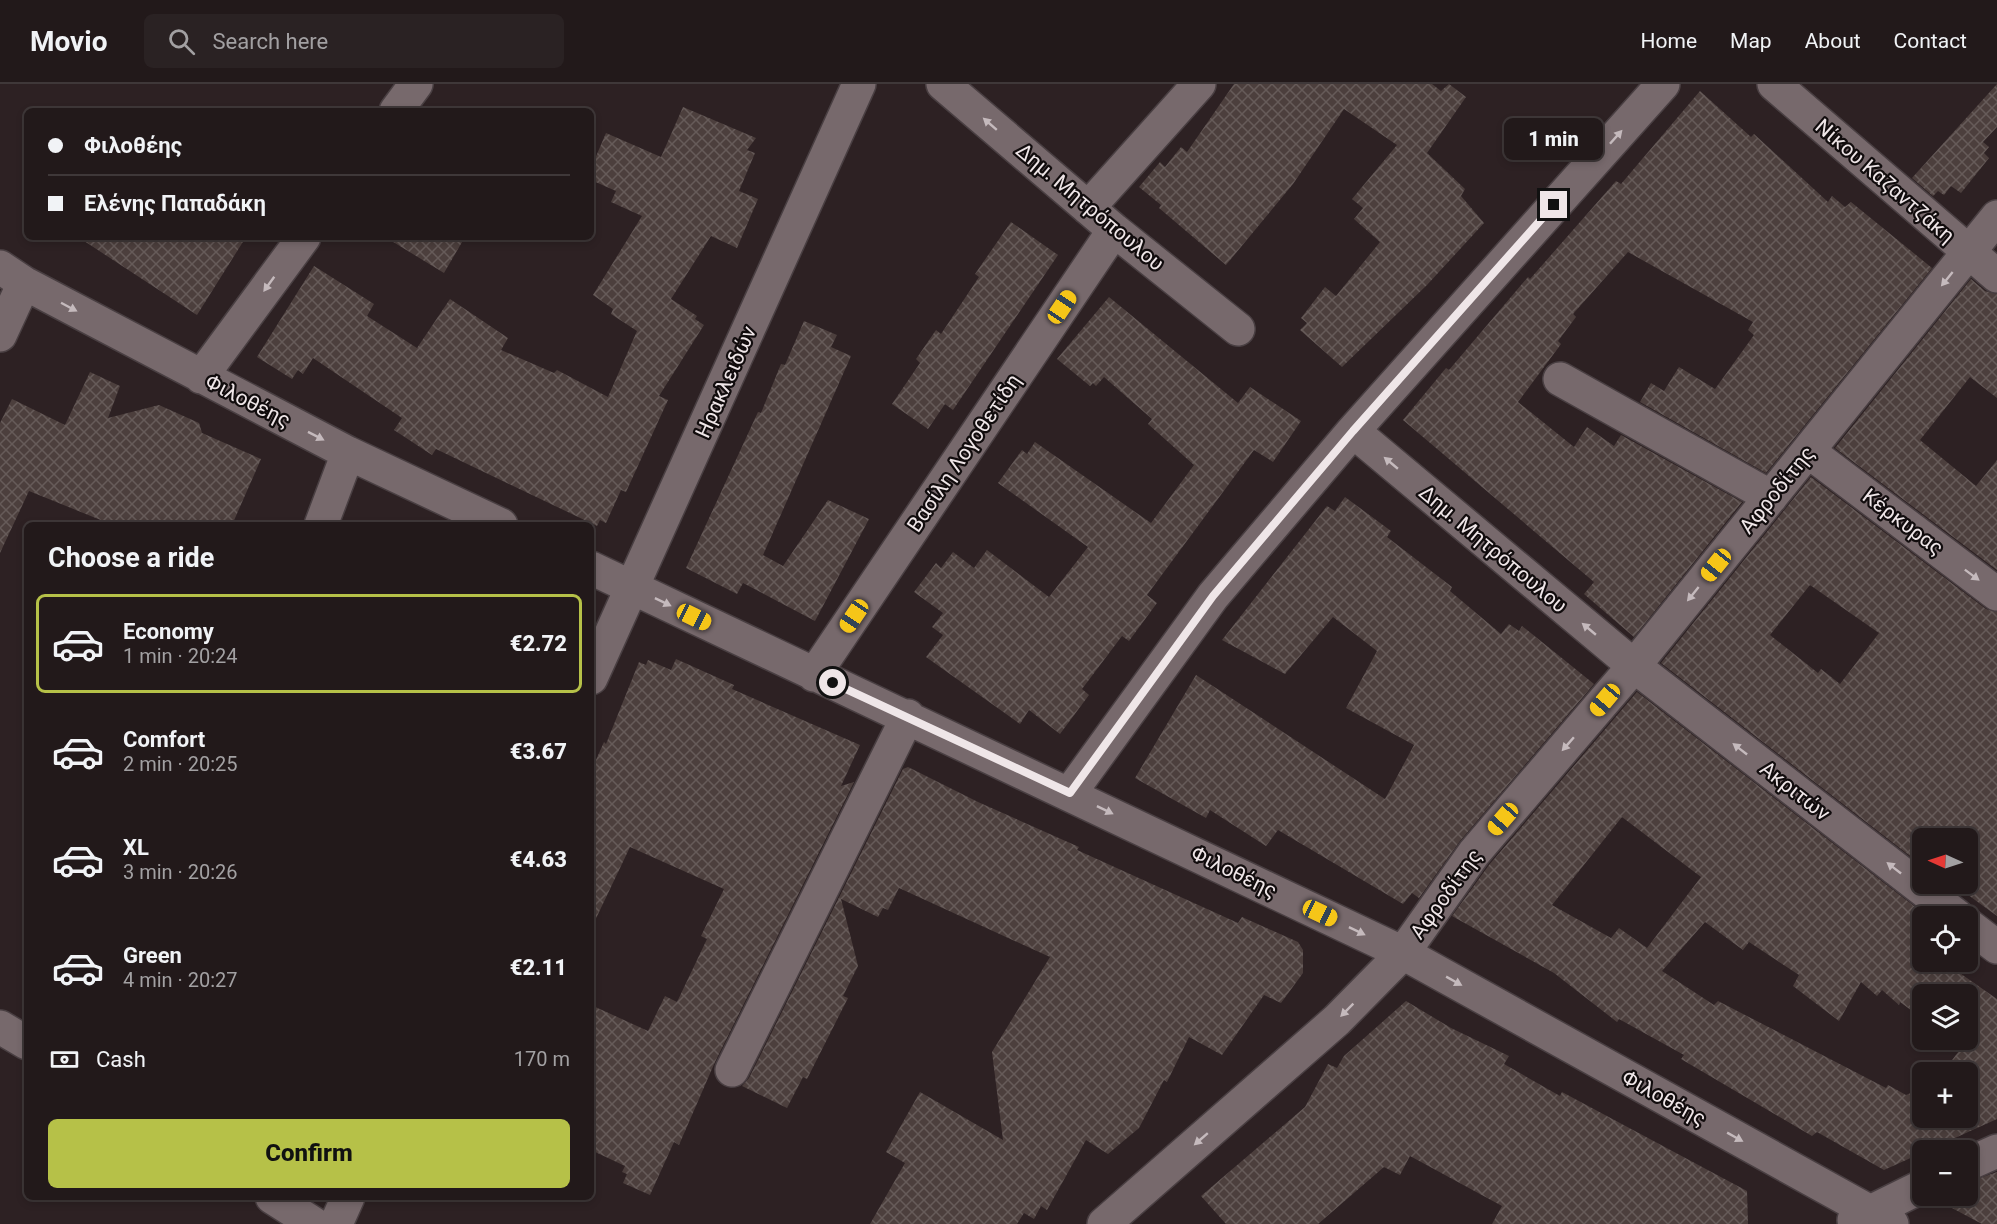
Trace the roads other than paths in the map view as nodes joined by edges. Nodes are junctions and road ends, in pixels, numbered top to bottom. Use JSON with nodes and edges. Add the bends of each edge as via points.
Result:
{"nodes":[{"id":1,"x":416,"y":84,"type":"edge"},
{"id":2,"x":859,"y":84,"type":"edge"},
{"id":3,"x":943,"y":84,"type":"edge"},
{"id":4,"x":1199,"y":84,"type":"edge"},
{"id":5,"x":1663,"y":84,"type":"edge"},
{"id":6,"x":1774,"y":84,"type":"edge"},
{"id":7,"x":398,"y":108,"type":"edge"},
{"id":8,"x":1088,"y":208,"type":"junction"},
{"id":9,"x":1997,"y":217,"type":"edge"},
{"id":10,"x":1114,"y":230,"type":"junction"},
{"id":11,"x":302,"y":240,"type":"edge"},
{"id":12,"x":1968,"y":253,"type":"junction"},
{"id":13,"x":12,"y":275,"type":"edge"},
{"id":14,"x":1997,"y":276,"type":"edge"},
{"id":15,"x":1238,"y":329,"type":"dead end"},
{"id":16,"x":0,"y":335,"type":"edge"},
{"id":17,"x":201,"y":377,"type":"junction"},
{"id":18,"x":1560,"y":379,"type":"dead end"},
{"id":19,"x":1353,"y":431,"type":"junction"},
{"id":20,"x":1808,"y":451,"type":"junction"},
{"id":21,"x":348,"y":453,"type":"junction"},
{"id":22,"x":1771,"y":497,"type":"junction"},
{"id":23,"x":322,"y":522,"type":"edge"},
{"id":24,"x":495,"y":522,"type":"edge"},
{"id":25,"x":594,"y":569,"type":"edge"},
{"id":26,"x":634,"y":588,"type":"junction"},
{"id":27,"x":1997,"y":594,"type":"edge"},
{"id":28,"x":1634,"y":666,"type":"junction"},
{"id":29,"x":594,"y":672,"type":"edge"},
{"id":30,"x":814,"y":675,"type":"junction"},
{"id":31,"x":908,"y":716,"type":"junction"},
{"id":32,"x":1070,"y":793,"type":"junction"},
{"id":33,"x":1944,"y":906,"type":"edge"},
{"id":34,"x":1978,"y":933,"type":"edge"},
{"id":35,"x":1997,"y":947,"type":"edge"},
{"id":36,"x":1403,"y":953,"type":"junction"},
{"id":37,"x":0,"y":1027,"type":"edge"},
{"id":38,"x":24,"y":1041,"type":"edge"},
{"id":39,"x":732,"y":1070,"type":"dead end"},
{"id":40,"x":1997,"y":1151,"type":"edge"},
{"id":41,"x":1978,"y":1160,"type":"edge"},
{"id":42,"x":1912,"y":1192,"type":"edge"},
{"id":43,"x":277,"y":1200,"type":"edge"},
{"id":44,"x":347,"y":1200,"type":"edge"},
{"id":45,"x":1869,"y":1220,"type":"edge"},
{"id":46,"x":315,"y":1224,"type":"edge"},
{"id":47,"x":336,"y":1224,"type":"edge"},
{"id":48,"x":1104,"y":1224,"type":"edge"}],
"edges":[{"from":1,"to":7,"type":"street"},
{"from":2,"to":26,"type":"street","name":"Ηρακλειδών"},
{"from":8,"to":3,"type":"street","name":"Δημ. Μητρόπουλου","one_way":true},
{"from":4,"to":8,"type":"street"},
{"from":19,"to":5,"type":"street","one_way":true},
{"from":6,"to":12,"type":"street","name":"Νίκου Καζαντζάκη"},
{"from":8,"to":10,"type":"street","name":"Δημ. Μητρόπουλου"},
{"from":9,"to":12,"type":"street","name":"Αφροδίτης"},
{"from":10,"to":15,"type":"street","name":"Δημ. Μητρόπουλου"},
{"from":10,"to":30,"type":"street","name":"Βασίλη Λογοθετίδη"},
{"from":11,"to":17,"type":"street","one_way":true},
{"from":12,"to":14,"type":"street","name":"Νίκου Καζαντζάκη"},
{"from":12,"to":20,"type":"street","name":"Αφροδίτης","one_way":true},
{"from":13,"to":16,"type":"street"},
{"from":13,"to":17,"type":"street","name":"Φιλοθέης","one_way":true},
{"from":17,"to":21,"type":"street","name":"Φιλοθέης","one_way":true},
{"from":18,"to":22,"type":"street"},
{"from":28,"to":19,"type":"street","name":"Δημ. Μητρόπουλου","one_way":true},
{"from":19,"to":32,"type":"street","via":[[1213,596]]},
{"from":20,"to":22,"type":"street","name":"Αφροδίτης"},
{"from":20,"to":27,"type":"street","name":"Κέρκυρας","one_way":true},
{"from":21,"to":23,"type":"street"},
{"from":21,"to":24,"type":"street","name":"Φιλοθέης"},
{"from":22,"to":28,"type":"street","name":"Αφροδίτης","one_way":true},
{"from":25,"to":26,"type":"street","name":"Φιλοθέης"},
{"from":26,"to":29,"type":"street","name":"Ηρακλειδών"},
{"from":26,"to":30,"type":"street","name":"Φιλοθέης","one_way":true},
{"from":33,"to":28,"type":"street","name":"Ακριτών","one_way":true},
{"from":28,"to":36,"type":"street","name":"Αφροδίτης","one_way":true,"via":[[1474,853]]},
{"from":30,"to":31,"type":"street","name":"Φιλοθέης"},
{"from":31,"to":32,"type":"street","name":"Φιλοθέης"},
{"from":31,"to":39,"type":"street"},
{"from":32,"to":36,"type":"street","name":"Φιλοθέης","one_way":true},
{"from":34,"to":35,"type":"street"},
{"from":36,"to":45,"type":"street","name":"Φιλοθέης","one_way":true},
{"from":36,"to":48,"type":"street","name":"Αφροδίτης","one_way":true,"via":[[1337,1020]]},
{"from":37,"to":38,"type":"street"},
{"from":40,"to":41,"type":"street"},
{"from":42,"to":45,"type":"street"},
{"from":43,"to":46,"type":"street"},
{"from":44,"to":47,"type":"street"}]}
